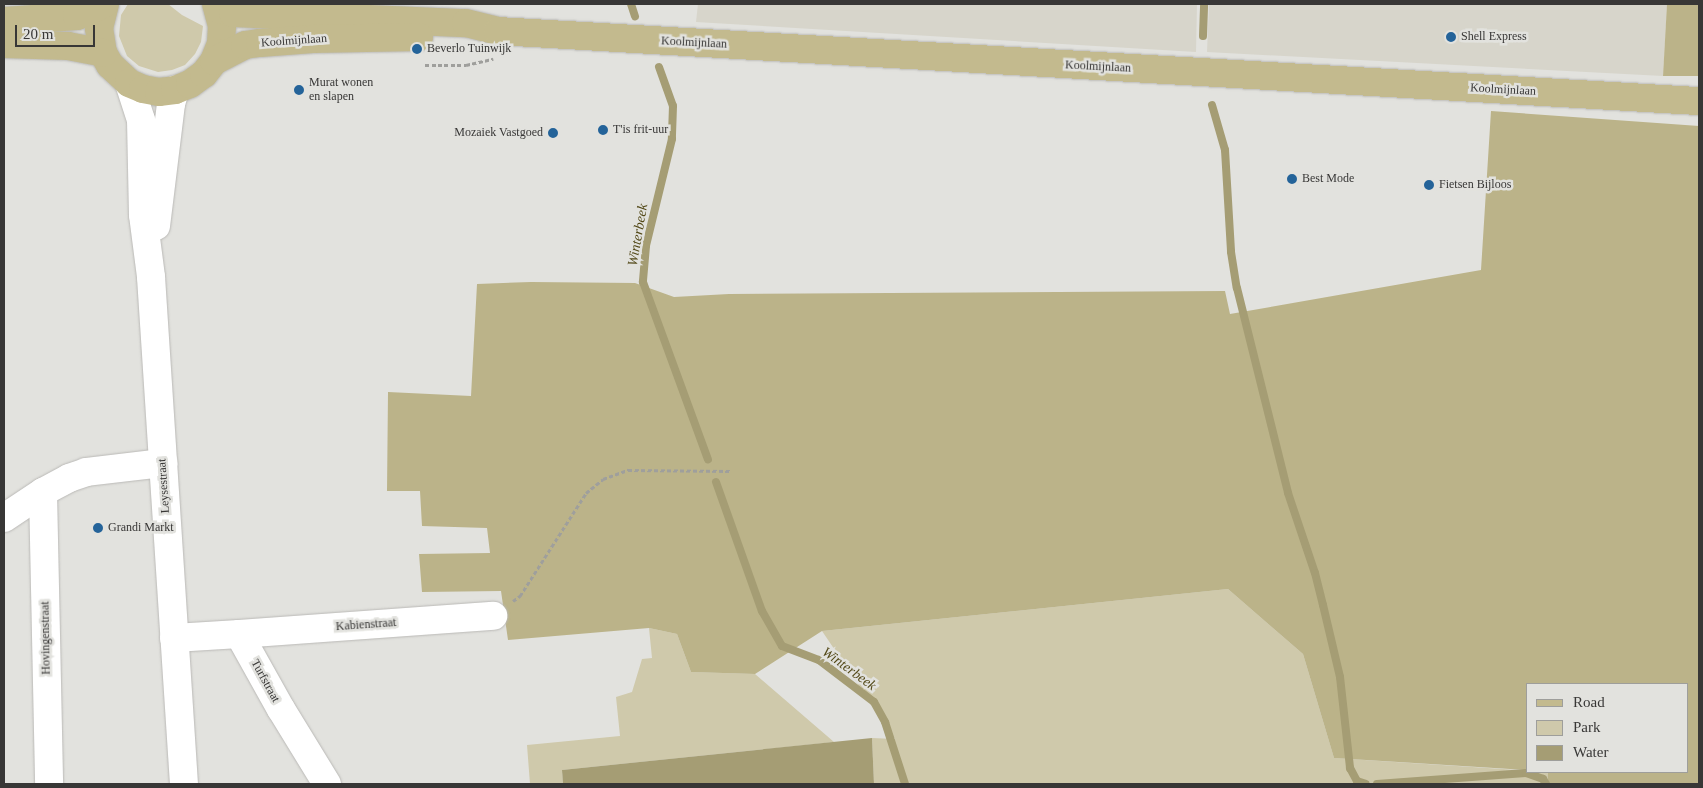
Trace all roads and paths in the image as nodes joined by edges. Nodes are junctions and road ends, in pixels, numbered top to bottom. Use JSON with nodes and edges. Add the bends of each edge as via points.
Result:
{"nodes":[{"id":1,"x":104,"y":4,"type":"edge"},
{"id":2,"x":217,"y":6,"type":"edge"},
{"id":3,"x":4,"y":20,"type":"edge"},
{"id":4,"x":4,"y":44,"type":"edge"},
{"id":5,"x":499,"y":44,"type":"junction"},
{"id":6,"x":103,"y":53,"type":"junction"},
{"id":7,"x":214,"y":61,"type":"junction"},
{"id":8,"x":418,"y":65,"type":"dead end"},
{"id":9,"x":129,"y":83,"type":"junction"},
{"id":10,"x":175,"y":90,"type":"junction"},
{"id":11,"x":1699,"y":101,"type":"edge"},
{"id":12,"x":151,"y":277,"type":"junction"},
{"id":13,"x":163,"y":463,"type":"junction"},
{"id":14,"x":731,"y":472,"type":"dead end"},
{"id":15,"x":43,"y":492,"type":"junction"},
{"id":16,"x":4,"y":518,"type":"edge"},
{"id":17,"x":493,"y":616,"type":"joint"},
{"id":18,"x":239,"y":634,"type":"junction"},
{"id":19,"x":174,"y":638,"type":"junction"},
{"id":20,"x":49,"y":784,"type":"edge"},
{"id":21,"x":184,"y":784,"type":"edge"},
{"id":22,"x":327,"y":784,"type":"edge"}],
"edges":[{"from":1,"to":3,"type":"main road","via":[[77,16]]},
{"from":1,"to":6,"type":"main road","via":[[99,28]]},
{"from":2,"to":5,"type":"main road","name":"Koolmijnlaan","via":[[233,13],[466,23]]},
{"from":2,"to":7,"type":"main road","via":[[222,26],[221,44]]},
{"from":4,"to":6,"type":"main road","via":[[68,46]]},
{"from":5,"to":7,"type":"main road","name":"Koolmijnlaan","via":[[465,37],[340,38],[245,45]]},
{"from":5,"to":8,"type":"path","via":[[466,65]]},
{"from":5,"to":11,"type":"main road","name":"Koolmijnlaan"},
{"from":6,"to":9,"type":"main road","via":[[118,75]]},
{"from":7,"to":10,"type":"main road","via":[[197,79]]},
{"from":9,"to":10,"type":"main road","via":[[159,92]]},
{"from":9,"to":12,"type":"street","name":"Leysestraat","via":[[142,120],[143,215]]},
{"from":10,"to":12,"type":"street","name":"Leysestraat"},
{"from":12,"to":13,"type":"street","name":"Leysestraat"},
{"from":13,"to":15,"type":"street","via":[[86,472]]},
{"from":13,"to":19,"type":"street","name":"Leysestraat"},
{"from":14,"to":17,"type":"path","via":[[628,470],[603,479],[586,493],[520,596]]},
{"from":15,"to":16,"type":"street"},
{"from":15,"to":20,"type":"street","name":"Hovingenstraat"},
{"from":17,"to":18,"type":"street","name":"Kabienstraat"},
{"from":18,"to":19,"type":"street"},
{"from":18,"to":22,"type":"street","name":"Turfstraat"},
{"from":19,"to":21,"type":"street","name":"Leysestraat"}]}
